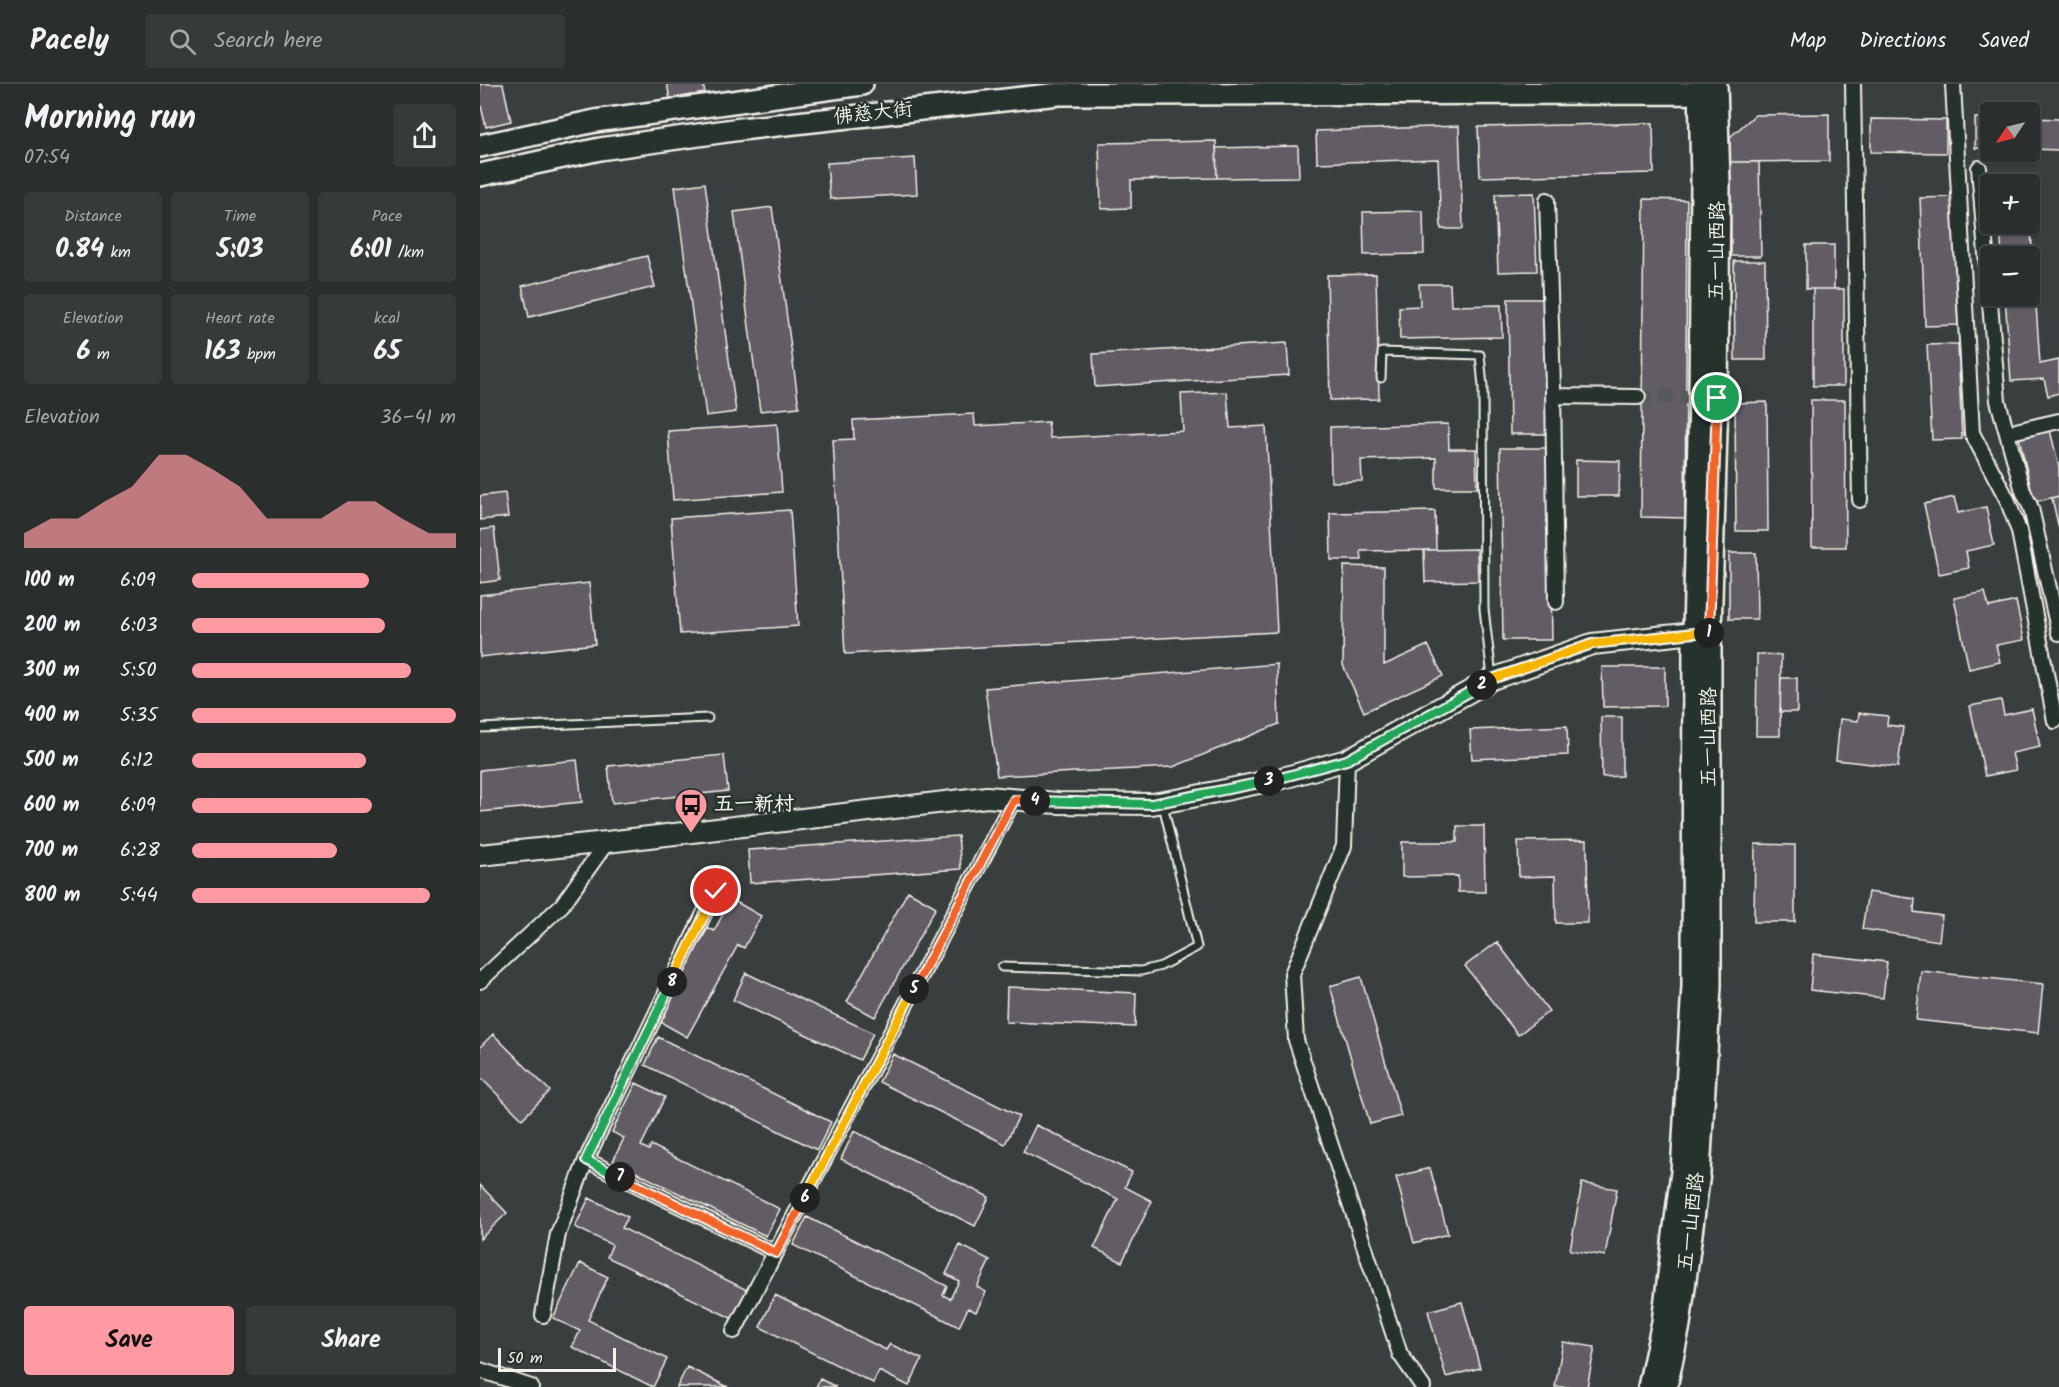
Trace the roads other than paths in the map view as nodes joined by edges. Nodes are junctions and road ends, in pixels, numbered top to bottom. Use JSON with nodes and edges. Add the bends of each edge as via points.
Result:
{"nodes":[{"id":1,"x":862,"y":84,"type":"edge"},
{"id":2,"x":1853,"y":84,"type":"edge"},
{"id":3,"x":1953,"y":84,"type":"edge"},
{"id":4,"x":1709,"y":86,"type":"edge"},
{"id":5,"x":480,"y":146,"type":"edge"},
{"id":6,"x":1978,"y":168,"type":"dead end"},
{"id":7,"x":480,"y":175,"type":"edge"},
{"id":8,"x":1547,"y":200,"type":"dead end"},
{"id":9,"x":1381,"y":378,"type":"dead end"},
{"id":10,"x":1553,"y":396,"type":"junction"},
{"id":11,"x":1638,"y":397,"type":"tunnel mouth"},
{"id":12,"x":2059,"y":421,"type":"edge"},
{"id":13,"x":2007,"y":433,"type":"junction"},
{"id":14,"x":1860,"y":500,"type":"dead end"},
{"id":15,"x":2055,"y":598,"type":"edge"},
{"id":16,"x":1556,"y":602,"type":"dead end"},
{"id":17,"x":1702,"y":633,"type":"junction"},
{"id":18,"x":2059,"y":633,"type":"edge"},
{"id":19,"x":1492,"y":679,"type":"junction"},
{"id":20,"x":708,"y":718,"type":"dead end"},
{"id":21,"x":2055,"y":721,"type":"dead end"},
{"id":22,"x":480,"y":728,"type":"edge"},
{"id":23,"x":1347,"y":760,"type":"junction"},
{"id":24,"x":1014,"y":800,"type":"junction"},
{"id":25,"x":1162,"y":802,"type":"junction"},
{"id":26,"x":607,"y":842,"type":"junction"},
{"id":27,"x":480,"y":855,"type":"edge"},
{"id":28,"x":716,"y":891,"type":"dead end"},
{"id":29,"x":1002,"y":967,"type":"dead end"},
{"id":30,"x":480,"y":981,"type":"edge"},
{"id":31,"x":586,"y":1160,"type":"junction"},
{"id":32,"x":776,"y":1253,"type":"junction"},
{"id":33,"x":543,"y":1315,"type":"dead end"},
{"id":34,"x":735,"y":1331,"type":"dead end"},
{"id":35,"x":480,"y":1370,"type":"edge"},
{"id":36,"x":531,"y":1387,"type":"edge"},
{"id":37,"x":1424,"y":1387,"type":"edge"},
{"id":38,"x":1649,"y":1387,"type":"edge"},
{"id":39,"x":1666,"y":1387,"type":"edge"}],
"edges":[{"from":1,"to":5,"type":"main road","name":"佛慈大街","via":[[595,121]]},
{"from":2,"to":14,"type":"street"},
{"from":3,"to":21,"type":"street","via":[[1972,433],[2007,499],[2019,531]]},
{"from":4,"to":7,"type":"main road","name":"佛慈大街","via":[[1059,94],[600,148]]},
{"from":4,"to":17,"type":"main road","name":"五一山西路","via":[[1695,398]]},
{"from":4,"to":17,"type":"main road","name":"五一山西路","via":[[1719,182],[1717,375]]},
{"from":6,"to":13,"type":"street","via":[[1998,401]]},
{"from":8,"to":10,"type":"street"},
{"from":9,"to":19,"type":"lane","via":[[1382,351],[1480,355],[1484,609]]},
{"from":10,"to":11,"type":"street"},
{"from":10,"to":16,"type":"street"},
{"from":12,"to":13,"type":"street"},
{"from":13,"to":15,"type":"street"},
{"from":15,"to":18,"type":"street"},
{"from":17,"to":19,"type":"street","via":[[1592,644]]},
{"from":17,"to":38,"type":"main road","name":"五一山西路","via":[[1693,998],[1682,1172],[1663,1322]]},
{"from":17,"to":39,"type":"main road","name":"五一山西路","via":[[1710,986],[1699,1173],[1679,1325]]},
{"from":19,"to":23,"type":"street"},
{"from":20,"to":22,"type":"lane"},
{"from":23,"to":25,"type":"street","via":[[1283,778]]},
{"from":23,"to":37,"type":"street","via":[[1344,846],[1292,974],[1296,1040],[1400,1354]]},
{"from":24,"to":25,"type":"street"},
{"from":24,"to":26,"type":"street","via":[[987,797]]},
{"from":24,"to":32,"type":"street"},
{"from":25,"to":29,"type":"lane","via":[[1197,947],[1161,966],[1141,970]]},
{"from":26,"to":27,"type":"street"},
{"from":26,"to":30,"type":"street","via":[[562,905]]},
{"from":28,"to":31,"type":"street"},
{"from":31,"to":32,"type":"street"},
{"from":31,"to":33,"type":"street","via":[[558,1234]]},
{"from":32,"to":34,"type":"street"},
{"from":35,"to":36,"type":"street"}]}
